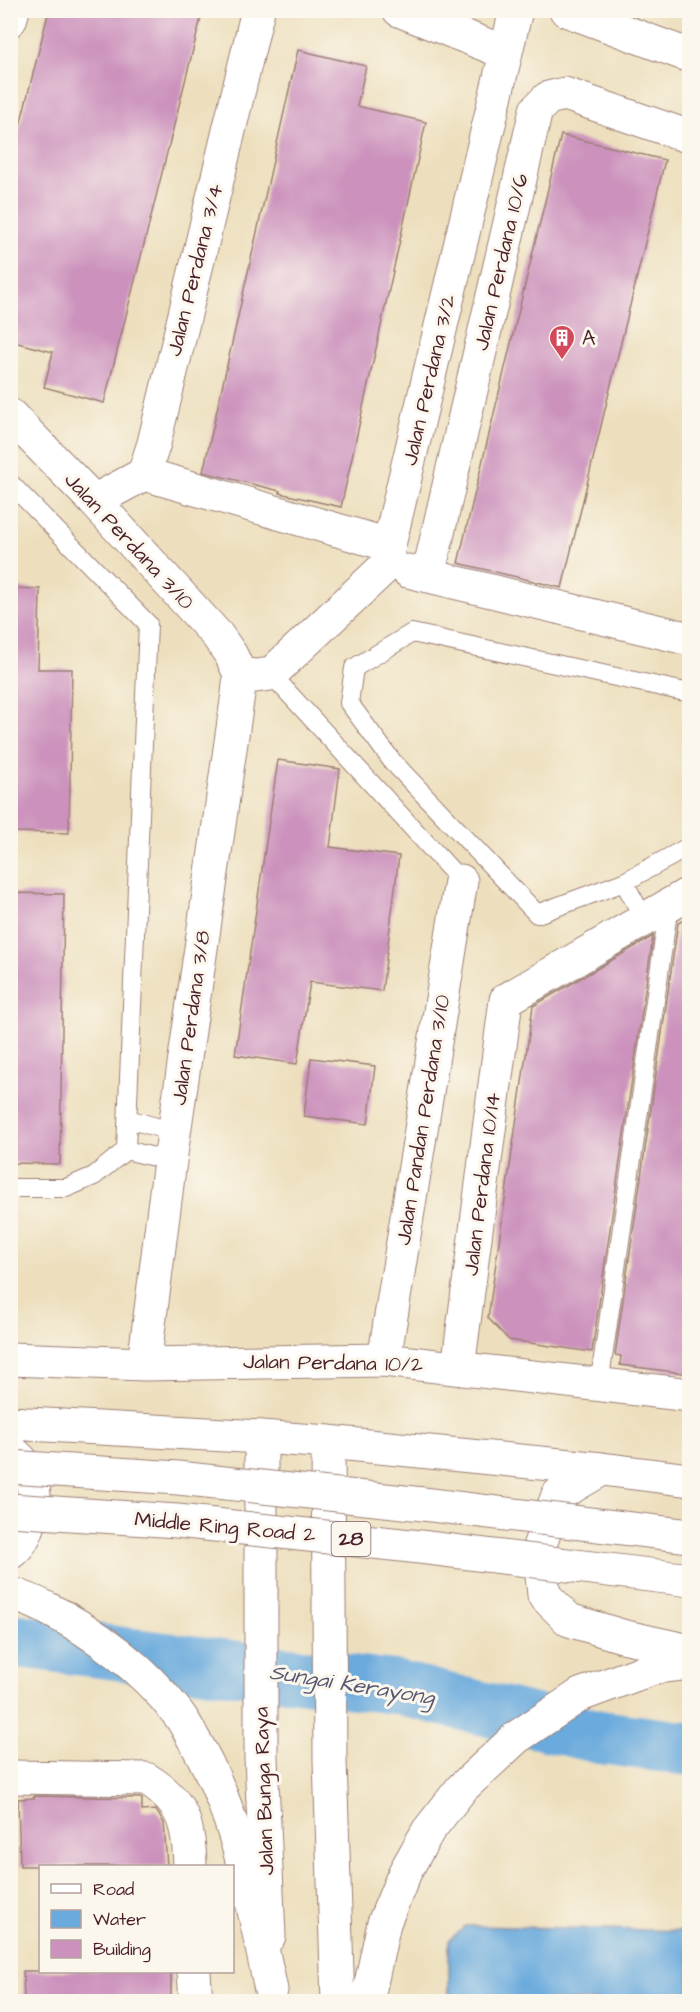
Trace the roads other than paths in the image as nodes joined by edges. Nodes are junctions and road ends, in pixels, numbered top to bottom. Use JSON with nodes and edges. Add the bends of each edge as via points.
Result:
{"nodes":[{"id":1,"x":13,"y":10,"type":"edge"},
{"id":2,"x":258,"y":10,"type":"edge"},
{"id":3,"x":399,"y":10,"type":"edge"},
{"id":4,"x":516,"y":10,"type":"edge"},
{"id":5,"x":566,"y":10,"type":"edge"},
{"id":6,"x":10,"y":20,"type":"edge"},
{"id":7,"x":506,"y":53,"type":"junction"},
{"id":8,"x":690,"y":56,"type":"edge"},
{"id":9,"x":690,"y":137,"type":"edge"},
{"id":10,"x":10,"y":415,"type":"edge"},
{"id":11,"x":144,"y":474,"type":"junction"},
{"id":12,"x":10,"y":483,"type":"edge"},
{"id":13,"x":93,"y":501,"type":"junction"},
{"id":14,"x":388,"y":556,"type":"junction"},
{"id":15,"x":428,"y":576,"type":"junction"},
{"id":16,"x":690,"y":639,"type":"edge"},
{"id":17,"x":255,"y":674,"type":"junction"},
{"id":18,"x":690,"y":693,"type":"edge"},
{"id":19,"x":690,"y":846,"type":"edge"},
{"id":20,"x":461,"y":880,"type":"joint"},
{"id":21,"x":624,"y":882,"type":"junction"},
{"id":22,"x":668,"y":906,"type":"edge"},
{"id":23,"x":128,"y":1119,"type":"junction"},
{"id":24,"x":172,"y":1147,"type":"junction"},
{"id":25,"x":126,"y":1150,"type":"junction"},
{"id":26,"x":10,"y":1188,"type":"edge"},
{"id":27,"x":10,"y":1359,"type":"edge"},
{"id":28,"x":384,"y":1360,"type":"junction"},
{"id":29,"x":144,"y":1364,"type":"junction"},
{"id":30,"x":458,"y":1368,"type":"junction"},
{"id":31,"x":599,"y":1385,"type":"junction"},
{"id":32,"x":690,"y":1395,"type":"edge"},
{"id":33,"x":10,"y":1423,"type":"edge"},
{"id":34,"x":261,"y":1437,"type":"junction"},
{"id":35,"x":328,"y":1442,"type":"junction"},
{"id":36,"x":10,"y":1450,"type":"edge"},
{"id":37,"x":10,"y":1467,"type":"edge"},
{"id":38,"x":602,"y":1469,"type":"junction"},
{"id":39,"x":690,"y":1480,"type":"edge"},
{"id":40,"x":10,"y":1510,"type":"edge"},
{"id":41,"x":690,"y":1536,"type":"edge"},
{"id":42,"x":10,"y":1553,"type":"edge"},
{"id":43,"x":690,"y":1580,"type":"edge"},
{"id":44,"x":10,"y":1593,"type":"edge"},
{"id":45,"x":690,"y":1651,"type":"edge"},
{"id":46,"x":690,"y":1663,"type":"edge"},
{"id":47,"x":10,"y":1777,"type":"edge"},
{"id":48,"x":190,"y":1865,"type":"edge"},
{"id":49,"x":195,"y":1973,"type":"edge"},
{"id":50,"x":271,"y":1996,"type":"edge"},
{"id":51,"x":196,"y":2001,"type":"edge"},
{"id":52,"x":338,"y":2001,"type":"edge"},
{"id":53,"x":368,"y":2001,"type":"edge"}],
"edges":[{"from":1,"to":6,"type":"main road"},
{"from":2,"to":11,"type":"main road","name":"Jalan Perdana 3/4"},
{"from":3,"to":7,"type":"main road"},
{"from":4,"to":7,"type":"main road","name":"Jalan Perdana 3/2"},
{"from":5,"to":8,"type":"main road"},
{"from":7,"to":14,"type":"main road","name":"Jalan Perdana 3/2"},
{"from":9,"to":15,"type":"main road","name":"Jalan Perdana 10/6","via":[[565,94],[548,98],[536,110]]},
{"from":10,"to":13,"type":"main road","name":"Jalan Perdana 3/10"},
{"from":11,"to":13,"type":"main road"},
{"from":11,"to":14,"type":"main road"},
{"from":12,"to":23,"type":"lane","via":[[148,624]]},
{"from":13,"to":17,"type":"main road","name":"Jalan Perdana 3/10","via":[[231,655]]},
{"from":14,"to":15,"type":"main road"},
{"from":14,"to":17,"type":"main road"},
{"from":15,"to":16,"type":"main road"},
{"from":17,"to":20,"type":"lane"},
{"from":17,"to":24,"type":"main road","name":"Jalan Perdana 3/8","via":[[238,694]]},
{"from":18,"to":21,"type":"lane","via":[[412,633],[354,668],[349,704],[392,761],[537,914]]},
{"from":19,"to":21,"type":"lane"},
{"from":20,"to":28,"type":"main road","name":"Jalan Pandan Perdana 3/10"},
{"from":21,"to":22,"type":"lane"},
{"from":22,"to":30,"type":"main road","name":"Jalan Perdana 10/14","via":[[506,1000]]},
{"from":22,"to":31,"type":"lane"},
{"from":23,"to":24,"type":"lane"},
{"from":23,"to":25,"type":"lane"},
{"from":24,"to":25,"type":"lane"},
{"from":24,"to":29,"type":"main road","name":"Jalan Perdana 3/8"},
{"from":25,"to":26,"type":"lane","via":[[93,1176],[66,1188]]},
{"from":27,"to":29,"type":"main road","name":"Jalan Perdana 10/2"},
{"from":28,"to":29,"type":"main road","name":"Jalan Perdana 10/2"},
{"from":28,"to":30,"type":"main road","name":"Jalan Perdana 10/2"},
{"from":30,"to":31,"type":"main road","name":"Jalan Perdana 10/2"},
{"from":31,"to":32,"type":"main road","name":"Jalan Perdana 10/2"},
{"from":33,"to":34,"type":"main road"},
{"from":34,"to":35,"type":"main road"},
{"from":34,"to":50,"type":"main road","name":"Jalan Bunga Raya","via":[[261,1758]]},
{"from":35,"to":38,"type":"main road"},
{"from":35,"to":52,"type":"main road","via":[[330,1760]]},
{"from":36,"to":42,"type":"main road","via":[[20,1457],[32,1479],[33,1506],[28,1531]]},
{"from":37,"to":41,"type":"main road","name":"Middle Ring Road 2","number":"28","bridge":true,"via":[[202,1480]]},
{"from":38,"to":39,"type":"main road"},
{"from":38,"to":45,"type":"main road","via":[[558,1495],[539,1547],[544,1594],[569,1620]]},
{"from":40,"to":43,"type":"main road","name":"Middle Ring Road 2","number":"28","bridge":true,"via":[[177,1521]]},
{"from":44,"to":50,"type":"main road","via":[[91,1634],[143,1675],[177,1711],[206,1760],[231,1819]]},
{"from":46,"to":53,"type":"main road","via":[[656,1667],[580,1695],[517,1737],[462,1788],[428,1831],[405,1872],[384,1923]]},
{"from":47,"to":48,"type":"main road","via":[[146,1779],[162,1789],[183,1819]]},
{"from":49,"to":51,"type":"main road"}]}
